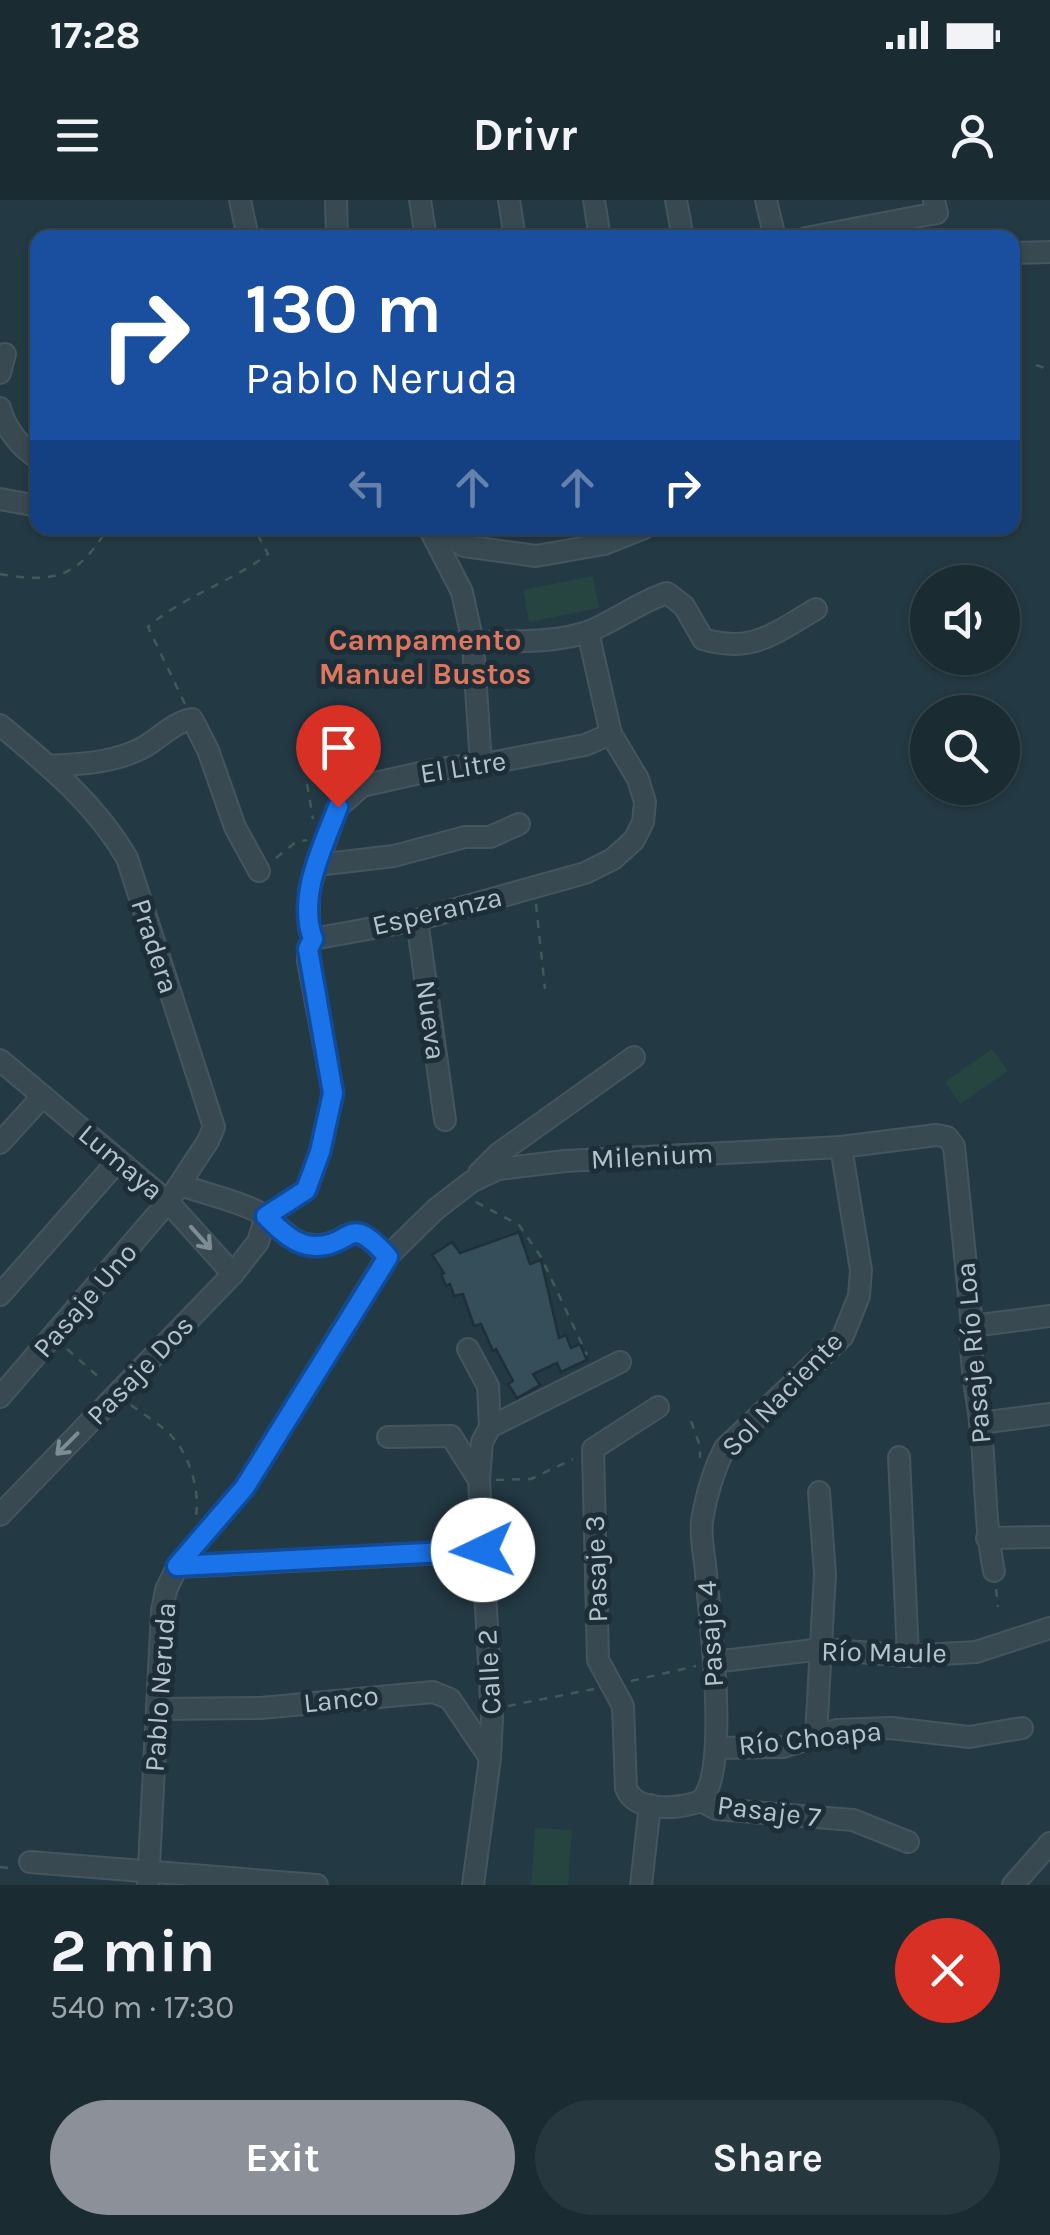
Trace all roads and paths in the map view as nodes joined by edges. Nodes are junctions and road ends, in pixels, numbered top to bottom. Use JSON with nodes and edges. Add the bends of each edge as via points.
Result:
{"nodes":[{"id":1,"x":240,"y":200,"type":"edge"},
{"id":2,"x":336,"y":200,"type":"edge"},
{"id":3,"x":420,"y":200,"type":"edge"},
{"id":4,"x":508,"y":200,"type":"edge"},
{"id":5,"x":594,"y":200,"type":"edge"},
{"id":6,"x":676,"y":200,"type":"edge"},
{"id":7,"x":766,"y":200,"type":"edge"},
{"id":8,"x":934,"y":200,"type":"edge"},
{"id":9,"x":246,"y":230,"type":"edge"},
{"id":10,"x":337,"y":230,"type":"edge"},
{"id":11,"x":425,"y":230,"type":"edge"},
{"id":12,"x":514,"y":230,"type":"edge"},
{"id":13,"x":599,"y":230,"type":"edge"},
{"id":14,"x":682,"y":230,"type":"edge"},
{"id":15,"x":773,"y":230,"type":"edge"},
{"id":16,"x":848,"y":230,"type":"edge"},
{"id":17,"x":1050,"y":252,"type":"edge"},
{"id":18,"x":1020,"y":254,"type":"edge"},
{"id":19,"x":1036,"y":365,"type":"dead end"},
{"id":20,"x":1050,"y":370,"type":"edge"},
{"id":21,"x":0,"y":408,"type":"edge"},
{"id":22,"x":30,"y":454,"type":"edge"},
{"id":23,"x":0,"y":498,"type":"edge"},
{"id":24,"x":30,"y":504,"type":"edge"},
{"id":25,"x":104,"y":535,"type":"edge"},
{"id":26,"x":258,"y":535,"type":"edge"},
{"id":27,"x":434,"y":535,"type":"edge"},
{"id":28,"x":444,"y":535,"type":"edge"},
{"id":29,"x":626,"y":535,"type":"edge"},
{"id":30,"x":0,"y":574,"type":"edge"},
{"id":31,"x":816,"y":609,"type":"dead end"},
{"id":32,"x":588,"y":632,"type":"junction"},
{"id":33,"x":473,"y":643,"type":"junction"},
{"id":34,"x":192,"y":719,"type":"junction"},
{"id":35,"x":0,"y":724,"type":"edge"},
{"id":36,"x":611,"y":734,"type":"junction"},
{"id":37,"x":481,"y":764,"type":"junction"},
{"id":38,"x":49,"y":766,"type":"junction"},
{"id":39,"x":518,"y":824,"type":"dead end"},
{"id":40,"x":317,"y":838,"type":"dead end"},
{"id":41,"x":316,"y":865,"type":"junction"},
{"id":42,"x":259,"y":871,"type":"joint"},
{"id":43,"x":534,"y":887,"type":"junction"},
{"id":44,"x":416,"y":920,"type":"junction"},
{"id":45,"x":313,"y":939,"type":"junction"},
{"id":46,"x":545,"y":988,"type":"dead end"},
{"id":47,"x":634,"y":1057,"type":"dead end"},
{"id":48,"x":0,"y":1060,"type":"edge"},
{"id":49,"x":43,"y":1096,"type":"junction"},
{"id":50,"x":445,"y":1120,"type":"dead end"},
{"id":51,"x":947,"y":1137,"type":"joint"},
{"id":52,"x":0,"y":1143,"type":"edge"},
{"id":53,"x":840,"y":1147,"type":"junction"},
{"id":54,"x":118,"y":1161,"type":"junction"},
{"id":55,"x":464,"y":1187,"type":"junction"},
{"id":56,"x":175,"y":1193,"type":"junction"},
{"id":57,"x":266,"y":1216,"type":"junction"},
{"id":58,"x":388,"y":1257,"type":"junction"},
{"id":59,"x":233,"y":1274,"type":"junction"},
{"id":60,"x":0,"y":1295,"type":"edge"},
{"id":61,"x":1050,"y":1316,"type":"edge"},
{"id":62,"x":972,"y":1326,"type":"junction"},
{"id":63,"x":54,"y":1337,"type":"junction"},
{"id":64,"x":468,"y":1349,"type":"dead end"},
{"id":65,"x":620,"y":1362,"type":"dead end"},
{"id":66,"x":596,"y":1375,"type":"junction"},
{"id":67,"x":118,"y":1395,"type":"junction"},
{"id":68,"x":0,"y":1397,"type":"edge"},
{"id":69,"x":658,"y":1407,"type":"dead end"},
{"id":70,"x":1050,"y":1414,"type":"edge"},
{"id":71,"x":980,"y":1423,"type":"junction"},
{"id":72,"x":490,"y":1427,"type":"junction"},
{"id":73,"x":388,"y":1437,"type":"dead end"},
{"id":74,"x":592,"y":1450,"type":"junction"},
{"id":75,"x":899,"y":1458,"type":"dead end"},
{"id":76,"x":479,"y":1480,"type":"junction"},
{"id":77,"x":819,"y":1492,"type":"dead end"},
{"id":78,"x":198,"y":1505,"type":"dead end"},
{"id":79,"x":0,"y":1516,"type":"edge"},
{"id":80,"x":702,"y":1524,"type":"joint"},
{"id":81,"x":1050,"y":1537,"type":"edge"},
{"id":82,"x":987,"y":1538,"type":"junction"},
{"id":83,"x":483,"y":1550,"type":"junction"},
{"id":84,"x":177,"y":1566,"type":"junction"},
{"id":85,"x":994,"y":1572,"type":"dead end"},
{"id":86,"x":1050,"y":1628,"type":"edge"},
{"id":87,"x":822,"y":1649,"type":"junction"},
{"id":88,"x":908,"y":1656,"type":"junction"},
{"id":89,"x":714,"y":1662,"type":"junction"},
{"id":90,"x":158,"y":1708,"type":"junction"},
{"id":91,"x":1022,"y":1728,"type":"dead end"},
{"id":92,"x":816,"y":1736,"type":"junction"},
{"id":93,"x":716,"y":1748,"type":"junction"},
{"id":94,"x":490,"y":1758,"type":"junction"},
{"id":95,"x":629,"y":1797,"type":"joint"},
{"id":96,"x":700,"y":1802,"type":"junction"},
{"id":97,"x":650,"y":1805,"type":"junction"},
{"id":98,"x":908,"y":1842,"type":"dead end"},
{"id":99,"x":1050,"y":1843,"type":"edge"},
{"id":100,"x":30,"y":1862,"type":"dead end"},
{"id":101,"x":149,"y":1878,"type":"edge"},
{"id":102,"x":317,"y":1885,"type":"edge"},
{"id":103,"x":473,"y":1885,"type":"edge"},
{"id":104,"x":642,"y":1885,"type":"edge"},
{"id":105,"x":1013,"y":1885,"type":"edge"}],
"edges":[{"from":1,"to":9,"type":"street"},
{"from":2,"to":10,"type":"street"},
{"from":3,"to":11,"type":"street"},
{"from":4,"to":12,"type":"street"},
{"from":5,"to":13,"type":"street"},
{"from":6,"to":14,"type":"street"},
{"from":7,"to":15,"type":"street"},
{"from":8,"to":16,"type":"street","via":[[937,213]]},
{"from":17,"to":18,"type":"street"},
{"from":19,"to":20,"type":"path"},
{"from":21,"to":22,"type":"street"},
{"from":23,"to":24,"type":"street"},
{"from":25,"to":30,"type":"path","via":[[72,572],[27,579]]},
{"from":26,"to":34,"type":"path","via":[[268,554],[172,606],[148,627]]},
{"from":27,"to":33,"type":"street","via":[[462,592]]},
{"from":28,"to":29,"type":"street","via":[[464,546],[536,556]]},
{"from":31,"to":32,"type":"street","via":[[730,647],[703,639],[684,606],[666,592]]},
{"from":32,"to":33,"type":"street"},
{"from":32,"to":36,"type":"street","name":"Esperanza"},
{"from":33,"to":37,"type":"street"},
{"from":34,"to":38,"type":"street","via":[[112,759]]},
{"from":34,"to":42,"type":"street"},
{"from":35,"to":38,"type":"street","name":"Pradera"},
{"from":36,"to":37,"type":"street","name":"El Litre"},
{"from":36,"to":43,"type":"street","name":"Esperanza","via":[[638,779],[644,822],[613,858]]},
{"from":37,"to":41,"type":"street","name":"El Litre","via":[[362,786],[338,807]]},
{"from":38,"to":56,"type":"street","name":"Pradera","via":[[108,827],[127,858],[214,1127]]},
{"from":39,"to":41,"type":"street","via":[[490,837]]},
{"from":40,"to":42,"type":"path","via":[[296,842]]},
{"from":41,"to":45,"type":"street","name":"El Litre","via":[[309,892]]},
{"from":43,"to":44,"type":"street","name":"Esperanza"},
{"from":43,"to":46,"type":"path"},
{"from":44,"to":45,"type":"street","name":"Esperanza"},
{"from":44,"to":50,"type":"street","name":"Nueva"},
{"from":45,"to":57,"type":"street","via":[[308,961],[333,1093],[306,1190]]},
{"from":47,"to":55,"type":"street","via":[[498,1154]]},
{"from":48,"to":49,"type":"street","name":"Lumaya"},
{"from":49,"to":52,"type":"street"},
{"from":49,"to":54,"type":"street","name":"Lumaya"},
{"from":51,"to":53,"type":"street","name":"Milenium"},
{"from":51,"to":62,"type":"street","name":"Pasaje Río Loa","via":[[954,1146]]},
{"from":53,"to":55,"type":"street","name":"Milenium","via":[[565,1161],[498,1170]]},
{"from":53,"to":80,"type":"street","name":"Sol Naciente","via":[[861,1270],[858,1296],[843,1336],[726,1448]]},
{"from":54,"to":56,"type":"street","name":"Lumaya"},
{"from":54,"to":60,"type":"street"},
{"from":55,"to":58,"type":"street","name":"Milenium"},
{"from":55,"to":66,"type":"path","via":[[519,1225]]},
{"from":56,"to":57,"type":"street"},
{"from":56,"to":59,"type":"street","name":"Lumaya","one_way":true},
{"from":56,"to":63,"type":"street","name":"Pasaje Uno"},
{"from":57,"to":58,"type":"street","via":[[296,1241],[316,1246],[362,1234]]},
{"from":57,"to":59,"type":"street","name":"Pasaje Dos","via":[[258,1242]]},
{"from":58,"to":84,"type":"street","name":"Pablo Neruda","via":[[245,1487]]},
{"from":59,"to":67,"type":"street","name":"Pasaje Dos"},
{"from":61,"to":62,"type":"street"},
{"from":62,"to":71,"type":"street","name":"Pasaje Río Loa"},
{"from":63,"to":67,"type":"path"},
{"from":63,"to":68,"type":"street","name":"Pasaje Uno"},
{"from":64,"to":72,"type":"street","name":"Calle 2","via":[[488,1386]]},
{"from":65,"to":66,"type":"street"},
{"from":66,"to":72,"type":"street"},
{"from":67,"to":78,"type":"path","via":[[174,1438]]},
{"from":67,"to":79,"type":"street","name":"Pasaje Dos","one_way":true},
{"from":69,"to":74,"type":"street"},
{"from":70,"to":71,"type":"street"},
{"from":71,"to":82,"type":"street","name":"Pasaje Río Loa"},
{"from":72,"to":76,"type":"street","name":"Calle 2"},
{"from":73,"to":76,"type":"street","via":[[451,1436]]},
{"from":74,"to":76,"type":"path","via":[[531,1479]]},
{"from":74,"to":95,"type":"street","name":"Pasaje 3","via":[[598,1660],[623,1706]]},
{"from":75,"to":88,"type":"street"},
{"from":76,"to":83,"type":"street","name":"Calle 2"},
{"from":77,"to":87,"type":"street","via":[[826,1574]]},
{"from":80,"to":89,"type":"street","name":"Pasaje 4"},
{"from":81,"to":82,"type":"street"},
{"from":82,"to":85,"type":"street","name":"Pasaje Río Loa"},
{"from":83,"to":84,"type":"street"},
{"from":83,"to":94,"type":"street","name":"Calle 2"},
{"from":84,"to":90,"type":"street","name":"Pablo Neruda","via":[[162,1611]]},
{"from":86,"to":88,"type":"street","name":"Río Maule","via":[[976,1652]]},
{"from":87,"to":88,"type":"street","name":"Río Maule"},
{"from":87,"to":89,"type":"street","name":"Río Maule"},
{"from":87,"to":92,"type":"street"},
{"from":89,"to":93,"type":"street","name":"Pasaje 4"},
{"from":90,"to":94,"type":"street","name":"Lanco","via":[[261,1708],[434,1692],[450,1700]]},
{"from":90,"to":101,"type":"street","name":"Pablo Neruda"},
{"from":91,"to":92,"type":"street","name":"Río Choapa","via":[[969,1736],[890,1728]]},
{"from":92,"to":93,"type":"street","name":"Río Choapa","via":[[783,1747]]},
{"from":93,"to":96,"type":"street","name":"Pasaje 4"},
{"from":94,"to":103,"type":"street","name":"Calle 2"},
{"from":95,"to":97,"type":"street","name":"Pasaje 7"},
{"from":96,"to":97,"type":"street","name":"Pasaje 7"},
{"from":96,"to":98,"type":"street","name":"Pasaje 7","via":[[716,1809],[853,1820]]},
{"from":97,"to":104,"type":"street"},
{"from":99,"to":105,"type":"street"},
{"from":100,"to":101,"type":"street"},
{"from":101,"to":102,"type":"street"}]}
